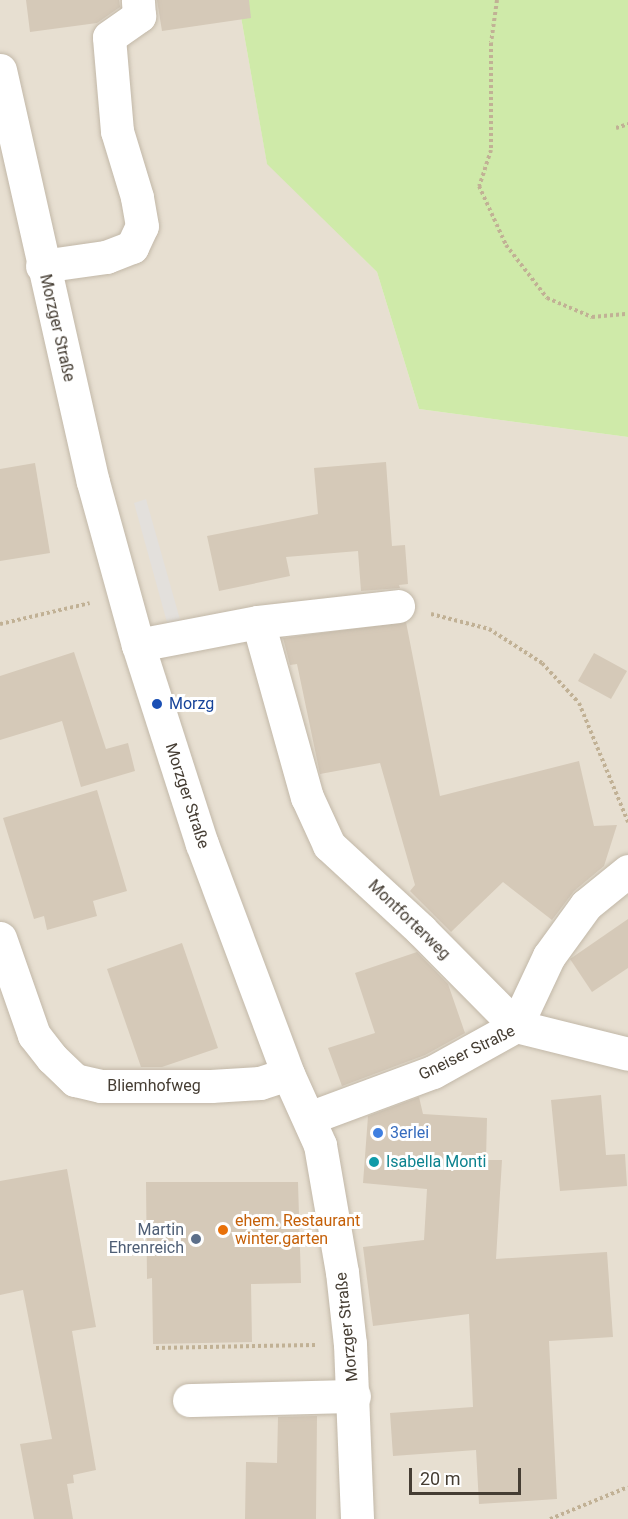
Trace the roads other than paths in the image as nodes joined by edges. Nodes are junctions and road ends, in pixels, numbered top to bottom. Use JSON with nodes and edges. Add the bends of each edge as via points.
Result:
{"nodes":[{"id":1,"x":138,"y":0,"type":"edge"},
{"id":2,"x":0,"y":70,"type":"edge"},
{"id":3,"x":42,"y":266,"type":"junction"},
{"id":4,"x":398,"y":606,"type":"road end"},
{"id":5,"x":258,"y":622,"type":"junction"},
{"id":6,"x":138,"y":645,"type":"junction"},
{"id":7,"x":628,"y":871,"type":"edge"},
{"id":8,"x":550,"y":919,"type":"dead end"},
{"id":9,"x":0,"y":938,"type":"edge"},
{"id":10,"x":549,"y":956,"type":"junction"},
{"id":11,"x":516,"y":1026,"type":"junction"},
{"id":12,"x":628,"y":1054,"type":"edge"},
{"id":13,"x":288,"y":1074,"type":"junction"},
{"id":14,"x":309,"y":1118,"type":"junction"},
{"id":15,"x":354,"y":1396,"type":"junction"},
{"id":16,"x":189,"y":1400,"type":"dead end"},
{"id":17,"x":357,"y":1519,"type":"edge"}],
"edges":[{"from":1,"to":3,"type":"street","via":[[139,16],[109,37],[117,131],[142,226],[132,247],[106,257]]},
{"from":2,"to":3,"type":"street","name":"Morzger Straße"},
{"from":3,"to":6,"type":"street","name":"Morzger Straße","via":[[93,482]]},
{"from":4,"to":5,"type":"street"},
{"from":5,"to":6,"type":"street"},
{"from":5,"to":11,"type":"street","name":"Montforterweg","via":[[307,797],[329,845]]},
{"from":6,"to":13,"type":"street","name":"Morzger Straße","via":[[202,844]]},
{"from":7,"to":10,"type":"street","via":[[586,905]]},
{"from":8,"to":10,"type":"street","via":[[535,942]]},
{"from":9,"to":13,"type":"street","name":"Bliemhofweg","via":[[34,1035],[75,1080],[101,1086],[211,1086],[260,1083]]},
{"from":10,"to":11,"type":"street"},
{"from":11,"to":12,"type":"street","name":"Gneiser Straße"},
{"from":11,"to":14,"type":"street","name":"Gneiser Straße","via":[[433,1072]]},
{"from":13,"to":14,"type":"street","name":"Morzger Straße"},
{"from":14,"to":15,"type":"street","name":"Morzger Straße","via":[[320,1145],[333,1219]]},
{"from":15,"to":16,"type":"street"},
{"from":15,"to":17,"type":"street","name":"Morzger Straße"}]}
